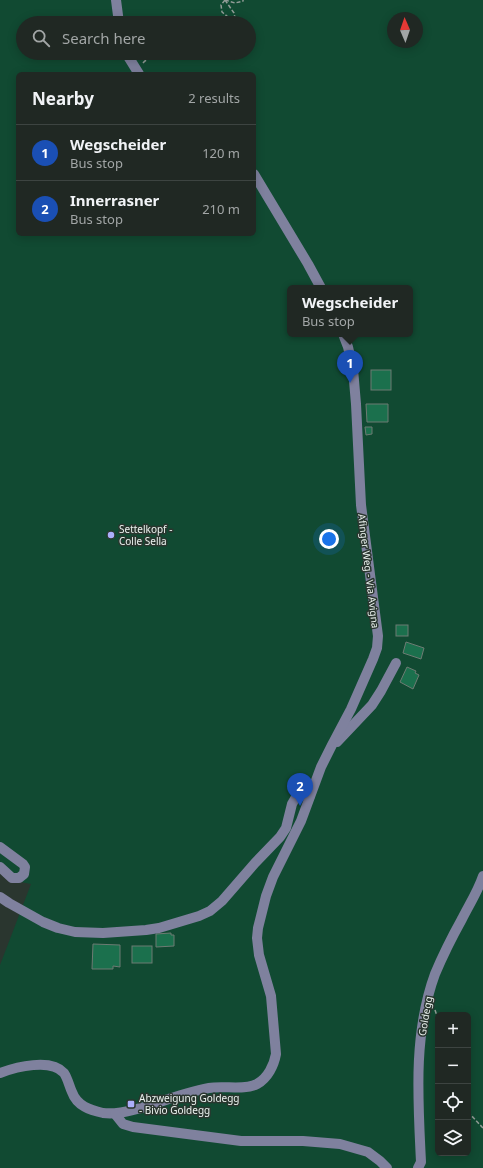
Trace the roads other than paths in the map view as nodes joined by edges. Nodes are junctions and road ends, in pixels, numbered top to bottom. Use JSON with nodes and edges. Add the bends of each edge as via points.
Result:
{"nodes":[{"id":1,"x":116,"y":0,"type":"edge"},
{"id":2,"x":117,"y":16,"type":"edge"},
{"id":3,"x":130,"y":60,"type":"edge"},
{"id":4,"x":138,"y":72,"type":"edge"},
{"id":5,"x":256,"y":177,"type":"edge"},
{"id":6,"x":319,"y":285,"type":"edge"},
{"id":7,"x":344,"y":337,"type":"edge"},
{"id":8,"x":396,"y":663,"type":"dead end"},
{"id":9,"x":327,"y":755,"type":"junction"},
{"id":10,"x":310,"y":796,"type":"junction"},
{"id":11,"x":0,"y":847,"type":"edge"},
{"id":12,"x":0,"y":867,"type":"edge"},
{"id":13,"x":483,"y":876,"type":"edge"},
{"id":14,"x":0,"y":897,"type":"edge"},
{"id":15,"x":0,"y":1073,"type":"edge"},
{"id":16,"x":115,"y":1114,"type":"junction"},
{"id":17,"x":387,"y":1168,"type":"edge"},
{"id":18,"x":418,"y":1168,"type":"edge"}],
"edges":[{"from":1,"to":2,"type":"street"},
{"from":3,"to":4,"type":"street"},
{"from":5,"to":6,"type":"street"},
{"from":7,"to":9,"type":"street","name":"Afinger Weg - Via Avigna","via":[[353,369],[361,505],[378,636],[374,659]]},
{"from":8,"to":9,"type":"street","via":[[372,705]]},
{"from":9,"to":10,"type":"street","name":"Afinger Weg - Via Avigna"},
{"from":10,"to":14,"type":"street","via":[[301,795],[296,798],[286,828],[280,837],[222,901],[199,916],[153,929],[103,933],[75,932],[43,922]]},
{"from":10,"to":16,"type":"street","name":"Afinger Weg - Via Avigna","via":[[301,821],[273,877],[258,928],[257,946],[271,996],[276,1047],[274,1063],[267,1075],[257,1084],[248,1087],[209,1088]]},
{"from":11,"to":12,"type":"street","via":[[23,864],[24,874],[19,878],[12,878]]},
{"from":13,"to":18,"type":"street","name":"Goldegg","via":[[445,951],[425,1007],[420,1045],[418,1104],[421,1162]]},
{"from":15,"to":16,"type":"street","name":"Afinger Weg - Via Avigna","via":[[33,1065],[55,1067],[63,1072],[72,1094],[81,1105],[88,1109]]},
{"from":16,"to":17,"type":"street","via":[[123,1124],[140,1128],[241,1141],[340,1144],[368,1152]]}]}
